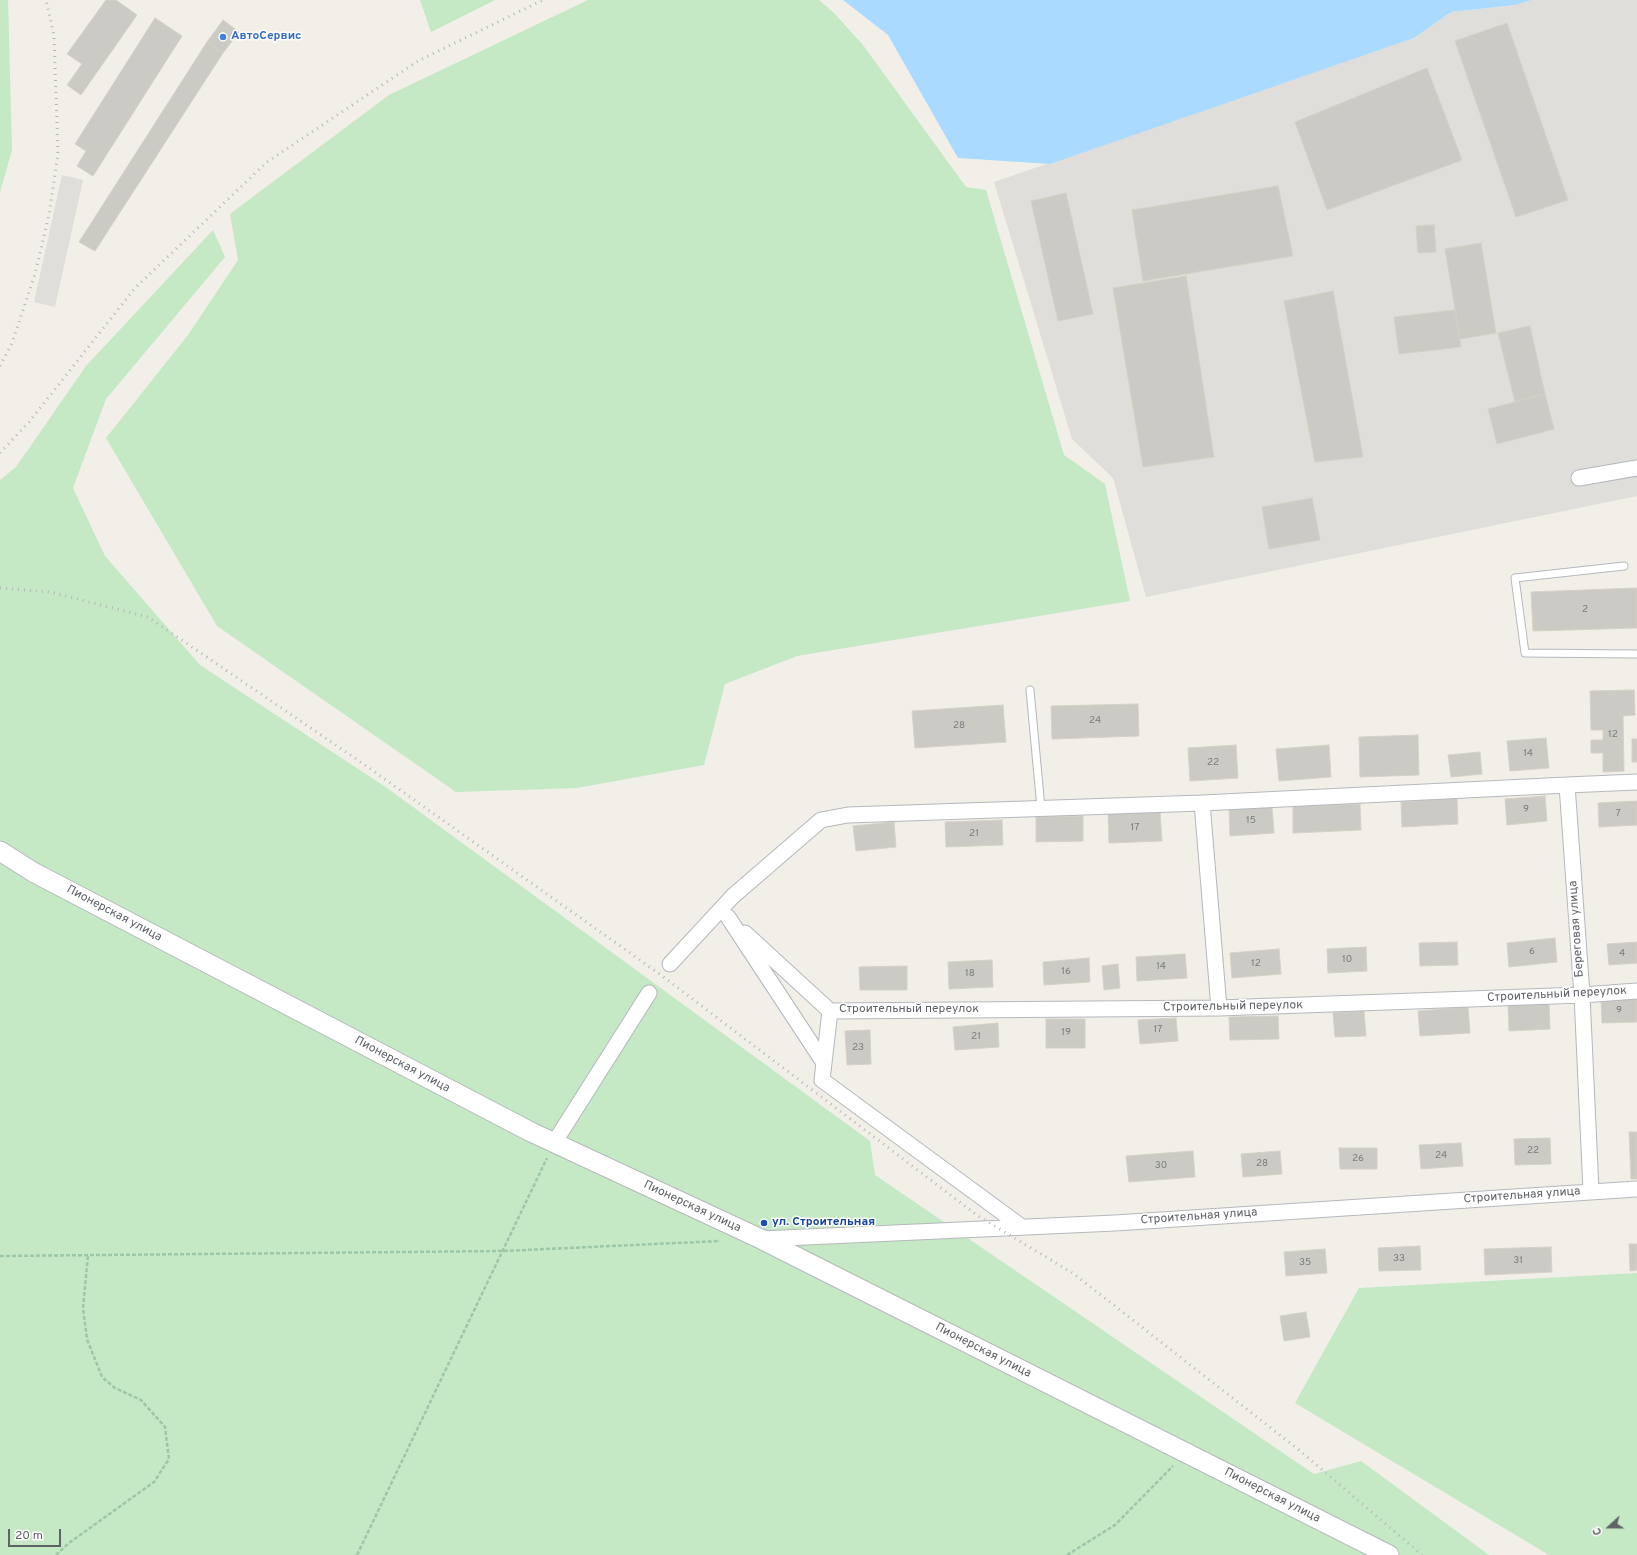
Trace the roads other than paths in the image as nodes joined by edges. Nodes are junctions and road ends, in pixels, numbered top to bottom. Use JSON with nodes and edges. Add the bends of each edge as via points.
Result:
{"nodes":[{"id":1,"x":1637,"y":468,"type":"edge"},
{"id":2,"x":1579,"y":478,"type":"dead end"},
{"id":3,"x":1624,"y":566,"type":"dead end"},
{"id":4,"x":1637,"y":654,"type":"edge"},
{"id":5,"x":1030,"y":690,"type":"dead end"},
{"id":6,"x":1637,"y":782,"type":"edge"},
{"id":7,"x":1567,"y":785,"type":"junction"},
{"id":8,"x":1202,"y":803,"type":"junction"},
{"id":9,"x":1041,"y":808,"type":"junction"},
{"id":10,"x":0,"y":852,"type":"edge"},
{"id":11,"x":724,"y":914,"type":"junction"},
{"id":12,"x":670,"y":964,"type":"dead end"},
{"id":13,"x":1637,"y":991,"type":"edge"},
{"id":14,"x":649,"y":993,"type":"dead end"},
{"id":15,"x":1582,"y":995,"type":"junction"},
{"id":16,"x":1219,"y":1008,"type":"junction"},
{"id":17,"x":830,"y":1011,"type":"junction"},
{"id":18,"x":824,"y":1063,"type":"junction"},
{"id":19,"x":554,"y":1143,"type":"junction"},
{"id":20,"x":1637,"y":1189,"type":"edge"},
{"id":21,"x":1591,"y":1191,"type":"junction"},
{"id":22,"x":1022,"y":1227,"type":"junction"},
{"id":23,"x":761,"y":1239,"type":"junction"},
{"id":24,"x":1389,"y":1555,"type":"edge"}],
"edges":[{"from":1,"to":2,"type":"street"},
{"from":3,"to":4,"type":"lane","via":[[1515,578],[1525,653]]},
{"from":5,"to":9,"type":"lane"},
{"from":6,"to":7,"type":"street"},
{"from":7,"to":8,"type":"street"},
{"from":7,"to":15,"type":"street","name":"Береговая улица"},
{"from":8,"to":9,"type":"street"},
{"from":8,"to":16,"type":"street"},
{"from":9,"to":11,"type":"street","via":[[848,815],[821,820],[734,896]]},
{"from":10,"to":19,"type":"street","name":"Пионерская улица","via":[[40,876]]},
{"from":11,"to":12,"type":"street"},
{"from":11,"to":17,"type":"street"},
{"from":11,"to":18,"type":"street"},
{"from":13,"to":15,"type":"street","name":"Строительный переулок"},
{"from":14,"to":19,"type":"street"},
{"from":15,"to":16,"type":"street","name":"Строительный переулок"},
{"from":15,"to":21,"type":"street","name":"Береговая улица"},
{"from":16,"to":17,"type":"street","name":"Строительный переулок"},
{"from":17,"to":18,"type":"street"},
{"from":18,"to":22,"type":"street","via":[[822,1080]]},
{"from":19,"to":23,"type":"street","name":"Пионерская улица"},
{"from":20,"to":21,"type":"street","name":"Строительная улица"},
{"from":21,"to":22,"type":"street","name":"Строительная улица"},
{"from":22,"to":23,"type":"street","name":"Строительная улица"},
{"from":23,"to":24,"type":"street","name":"Пионерская улица"}]}
